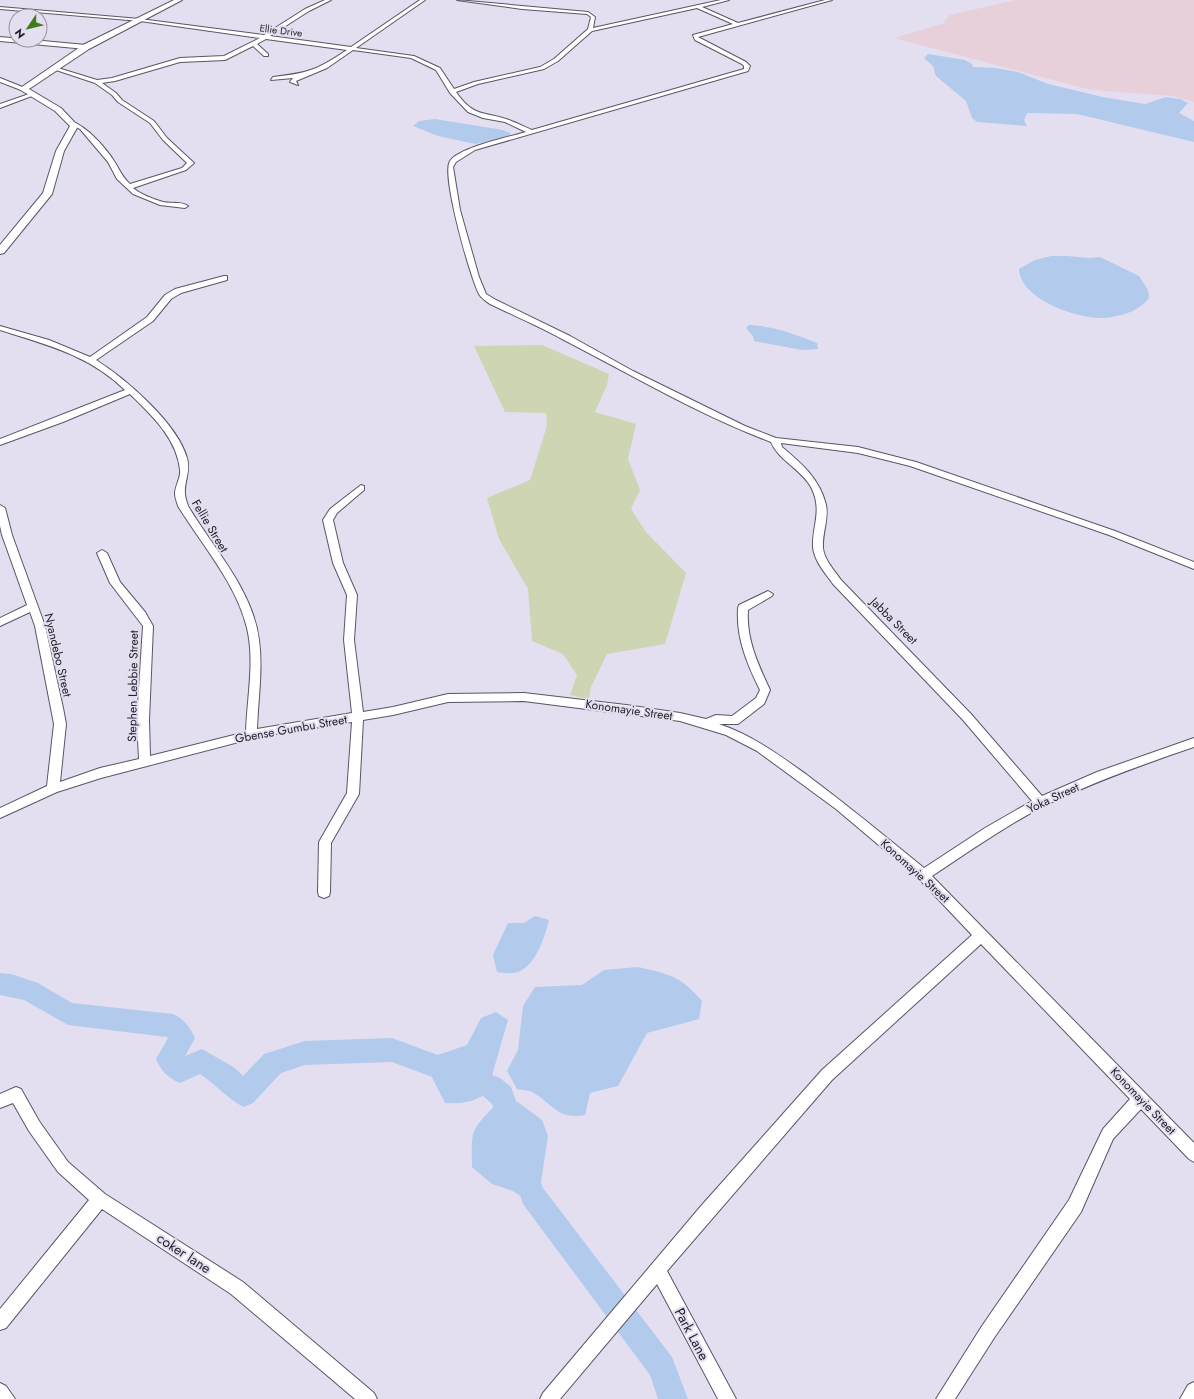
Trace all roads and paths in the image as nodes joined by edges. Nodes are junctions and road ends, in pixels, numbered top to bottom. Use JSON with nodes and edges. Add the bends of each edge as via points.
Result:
{"nodes":[{"id":1,"x":179,"y":0,"type":"edge"},
{"id":2,"x":330,"y":0,"type":"edge"},
{"id":3,"x":423,"y":0,"type":"edge"},
{"id":4,"x":460,"y":0,"type":"edge"},
{"id":5,"x":726,"y":0,"type":"edge"},
{"id":6,"x":830,"y":0,"type":"edge"},
{"id":7,"x":698,"y":7,"type":"junction"},
{"id":8,"x":0,"y":8,"type":"edge"},
{"id":9,"x":140,"y":20,"type":"junction"},
{"id":10,"x":592,"y":23,"type":"junction"},
{"id":11,"x":736,"y":24,"type":"junction"},
{"id":12,"x":602,"y":28,"type":"junction"},
{"id":13,"x":590,"y":30,"type":"junction"},
{"id":14,"x":267,"y":37,"type":"junction"},
{"id":15,"x":0,"y":39,"type":"edge"},
{"id":16,"x":254,"y":44,"type":"junction"},
{"id":17,"x":86,"y":47,"type":"junction"},
{"id":18,"x":353,"y":48,"type":"junction"},
{"id":19,"x":266,"y":55,"type":"dead end"},
{"id":20,"x":56,"y":69,"type":"junction"},
{"id":21,"x":299,"y":76,"type":"junction"},
{"id":22,"x":274,"y":79,"type":"dead end"},
{"id":23,"x":0,"y":80,"type":"edge"},
{"id":24,"x":97,"y":82,"type":"junction"},
{"id":25,"x":296,"y":84,"type":"dead end"},
{"id":26,"x":23,"y":89,"type":"junction"},
{"id":27,"x":452,"y":92,"type":"junction"},
{"id":28,"x":34,"y":94,"type":"junction"},
{"id":29,"x":0,"y":106,"type":"edge"},
{"id":30,"x":73,"y":124,"type":"junction"},
{"id":31,"x":531,"y":132,"type":"junction"},
{"id":32,"x":128,"y":187,"type":"junction"},
{"id":33,"x":185,"y":206,"type":"dead end"},
{"id":34,"x":0,"y":251,"type":"edge"},
{"id":35,"x":224,"y":278,"type":"dead end"},
{"id":36,"x":0,"y":328,"type":"edge"},
{"id":37,"x":90,"y":360,"type":"junction"},
{"id":38,"x":130,"y":391,"type":"junction"},
{"id":39,"x":775,"y":440,"type":"junction"},
{"id":40,"x":0,"y":442,"type":"edge"},
{"id":41,"x":361,"y":488,"type":"dead end"},
{"id":42,"x":0,"y":508,"type":"edge"},
{"id":43,"x":102,"y":553,"type":"dead end"},
{"id":44,"x":1194,"y":566,"type":"edge"},
{"id":45,"x":768,"y":594,"type":"dead end"},
{"id":46,"x":33,"y":606,"type":"junction"},
{"id":47,"x":0,"y":622,"type":"edge"},
{"id":48,"x":568,"y":702,"type":"joint"},
{"id":49,"x":358,"y":717,"type":"junction"},
{"id":50,"x":707,"y":724,"type":"junction"},
{"id":51,"x":251,"y":735,"type":"junction"},
{"id":52,"x":1194,"y":742,"type":"edge"},
{"id":53,"x":145,"y":762,"type":"junction"},
{"id":54,"x":53,"y":789,"type":"junction"},
{"id":55,"x":1041,"y":803,"type":"junction"},
{"id":56,"x":0,"y":813,"type":"edge"},
{"id":57,"x":923,"y":875,"type":"junction"},
{"id":58,"x":324,"y":892,"type":"dead end"},
{"id":59,"x":981,"y":935,"type":"junction"},
{"id":60,"x":1141,"y":1099,"type":"junction"},
{"id":61,"x":0,"y":1101,"type":"edge"},
{"id":62,"x":1194,"y":1154,"type":"edge"},
{"id":63,"x":100,"y":1199,"type":"junction"},
{"id":64,"x":658,"y":1270,"type":"junction"},
{"id":65,"x":0,"y":1322,"type":"edge"},
{"id":66,"x":1194,"y":1391,"type":"edge"},
{"id":67,"x":0,"y":1392,"type":"edge"},
{"id":68,"x":6,"y":1399,"type":"edge"},
{"id":69,"x":368,"y":1399,"type":"edge"},
{"id":70,"x":549,"y":1399,"type":"edge"},
{"id":71,"x":727,"y":1399,"type":"edge"},
{"id":72,"x":944,"y":1399,"type":"edge"},
{"id":73,"x":1189,"y":1399,"type":"edge"}],
"edges":[{"from":1,"to":9,"type":"main road"},
{"from":2,"to":14,"type":"street","via":[[308,10]]},
{"from":3,"to":18,"type":"street"},
{"from":4,"to":10,"type":"street","via":[[577,12],[592,15]]},
{"from":5,"to":7,"type":"street"},
{"from":6,"to":11,"type":"street"},
{"from":7,"to":11,"type":"street"},
{"from":7,"to":12,"type":"street"},
{"from":8,"to":9,"type":"street","name":"Ellie Drive"},
{"from":9,"to":14,"type":"street","name":"Ellie Drive"},
{"from":9,"to":17,"type":"main road"},
{"from":10,"to":12,"type":"street"},
{"from":10,"to":13,"type":"street"},
{"from":11,"to":31,"type":"street","via":[[695,36],[744,63],[747,66],[746,70]]},
{"from":12,"to":13,"type":"street"},
{"from":13,"to":27,"type":"street","via":[[556,60],[542,68],[476,83]]},
{"from":14,"to":16,"type":"street"},
{"from":14,"to":18,"type":"street","name":"Ellie Drive"},
{"from":15,"to":17,"type":"street"},
{"from":16,"to":19,"type":"street"},
{"from":16,"to":24,"type":"street","via":[[225,58],[180,60],[113,80]]},
{"from":17,"to":20,"type":"main road"},
{"from":18,"to":21,"type":"street","via":[[326,67]]},
{"from":18,"to":27,"type":"street","name":"Ellie Drive","via":[[401,55],[424,62],[438,69]]},
{"from":20,"to":24,"type":"street"},
{"from":20,"to":26,"type":"main road"},
{"from":21,"to":22,"type":"street"},
{"from":21,"to":25,"type":"street","via":[[292,81]]},
{"from":23,"to":26,"type":"street"},
{"from":24,"to":32,"type":"street","via":[[152,122],[191,164],[184,169]]},
{"from":26,"to":28,"type":"main road"},
{"from":27,"to":31,"type":"street","name":"Ellie Drive","via":[[463,107],[470,111],[485,117],[507,120]]},
{"from":28,"to":29,"type":"street"},
{"from":28,"to":30,"type":"main road","via":[[70,118]]},
{"from":30,"to":32,"type":"street","via":[[82,128]]},
{"from":30,"to":34,"type":"main road","via":[[72,131],[60,151],[47,194]]},
{"from":31,"to":39,"type":"street","via":[[473,148],[453,161],[450,167],[463,232],[483,295],[712,414]]},
{"from":32,"to":33,"type":"street","via":[[152,201]]},
{"from":35,"to":37,"type":"street","via":[[168,297],[150,320]]},
{"from":36,"to":37,"type":"street","name":"Fellie Street","via":[[46,342]]},
{"from":37,"to":38,"type":"street","name":"Fellie Street","via":[[112,373]]},
{"from":38,"to":40,"type":"street"},
{"from":38,"to":51,"type":"street","name":"Fellie Street","via":[[152,412],[177,444],[183,457],[185,472],[180,494],[183,506],[247,612],[254,646]]},
{"from":39,"to":44,"type":"street","via":[[858,450],[913,464],[1112,533]]},
{"from":39,"to":55,"type":"street","name":"Jabba Street","via":[[778,448],[807,474],[815,487],[821,505],[822,519],[818,548],[823,562],[837,582],[967,716]]},
{"from":41,"to":49,"type":"street","via":[[333,511],[328,520],[338,563],[352,595],[349,640]]},
{"from":42,"to":46,"type":"street","name":"Nyandebo Street"},
{"from":43,"to":53,"type":"street","name":"Stephen Lebbie Street","via":[[109,573],[148,626],[143,720]]},
{"from":45,"to":50,"type":"street","via":[[743,608],[741,621],[752,662],[765,690],[760,701],[734,721],[716,719]]},
{"from":46,"to":47,"type":"street"},
{"from":46,"to":54,"type":"street","name":"Nyandebo Street","via":[[43,640],[60,724]]},
{"from":48,"to":49,"type":"street","name":"Gbense Gumbu Street","via":[[524,696],[448,698]]},
{"from":48,"to":50,"type":"street","name":"Konomayie Street","via":[[626,708]]},
{"from":49,"to":51,"type":"street","name":"Gbense Gumbu Street"},
{"from":49,"to":58,"type":"street","via":[[353,794],[325,842]]},
{"from":50,"to":57,"type":"street","name":"Konomayie Street","via":[[730,732],[761,748],[840,806]]},
{"from":51,"to":53,"type":"street","name":"Gbense Gumbu Street"},
{"from":52,"to":55,"type":"street","name":"Yoka Street","via":[[1136,762]]},
{"from":53,"to":54,"type":"street","name":"Gbense Gumbu Street","via":[[100,772]]},
{"from":54,"to":56,"type":"street","name":"Gbense Gumbu Street"},
{"from":55,"to":57,"type":"street","name":"Yoka Street","via":[[1012,818]]},
{"from":57,"to":59,"type":"street","name":"Konomayie Street"},
{"from":59,"to":60,"type":"street","name":"Konomayie Street"},
{"from":59,"to":64,"type":"street","via":[[827,1075]]},
{"from":60,"to":62,"type":"street","name":"Konomayie Street"},
{"from":60,"to":72,"type":"street","via":[[1108,1134],[1075,1206]]},
{"from":61,"to":63,"type":"street","name":"coker lane","via":[[16,1094],[34,1126],[63,1167]]},
{"from":63,"to":65,"type":"street"},
{"from":63,"to":69,"type":"street","name":"coker lane","via":[[237,1288]]},
{"from":64,"to":70,"type":"street"},
{"from":64,"to":71,"type":"street","name":"Park Lane"},
{"from":66,"to":73,"type":"street"},
{"from":67,"to":68,"type":"street"}]}
